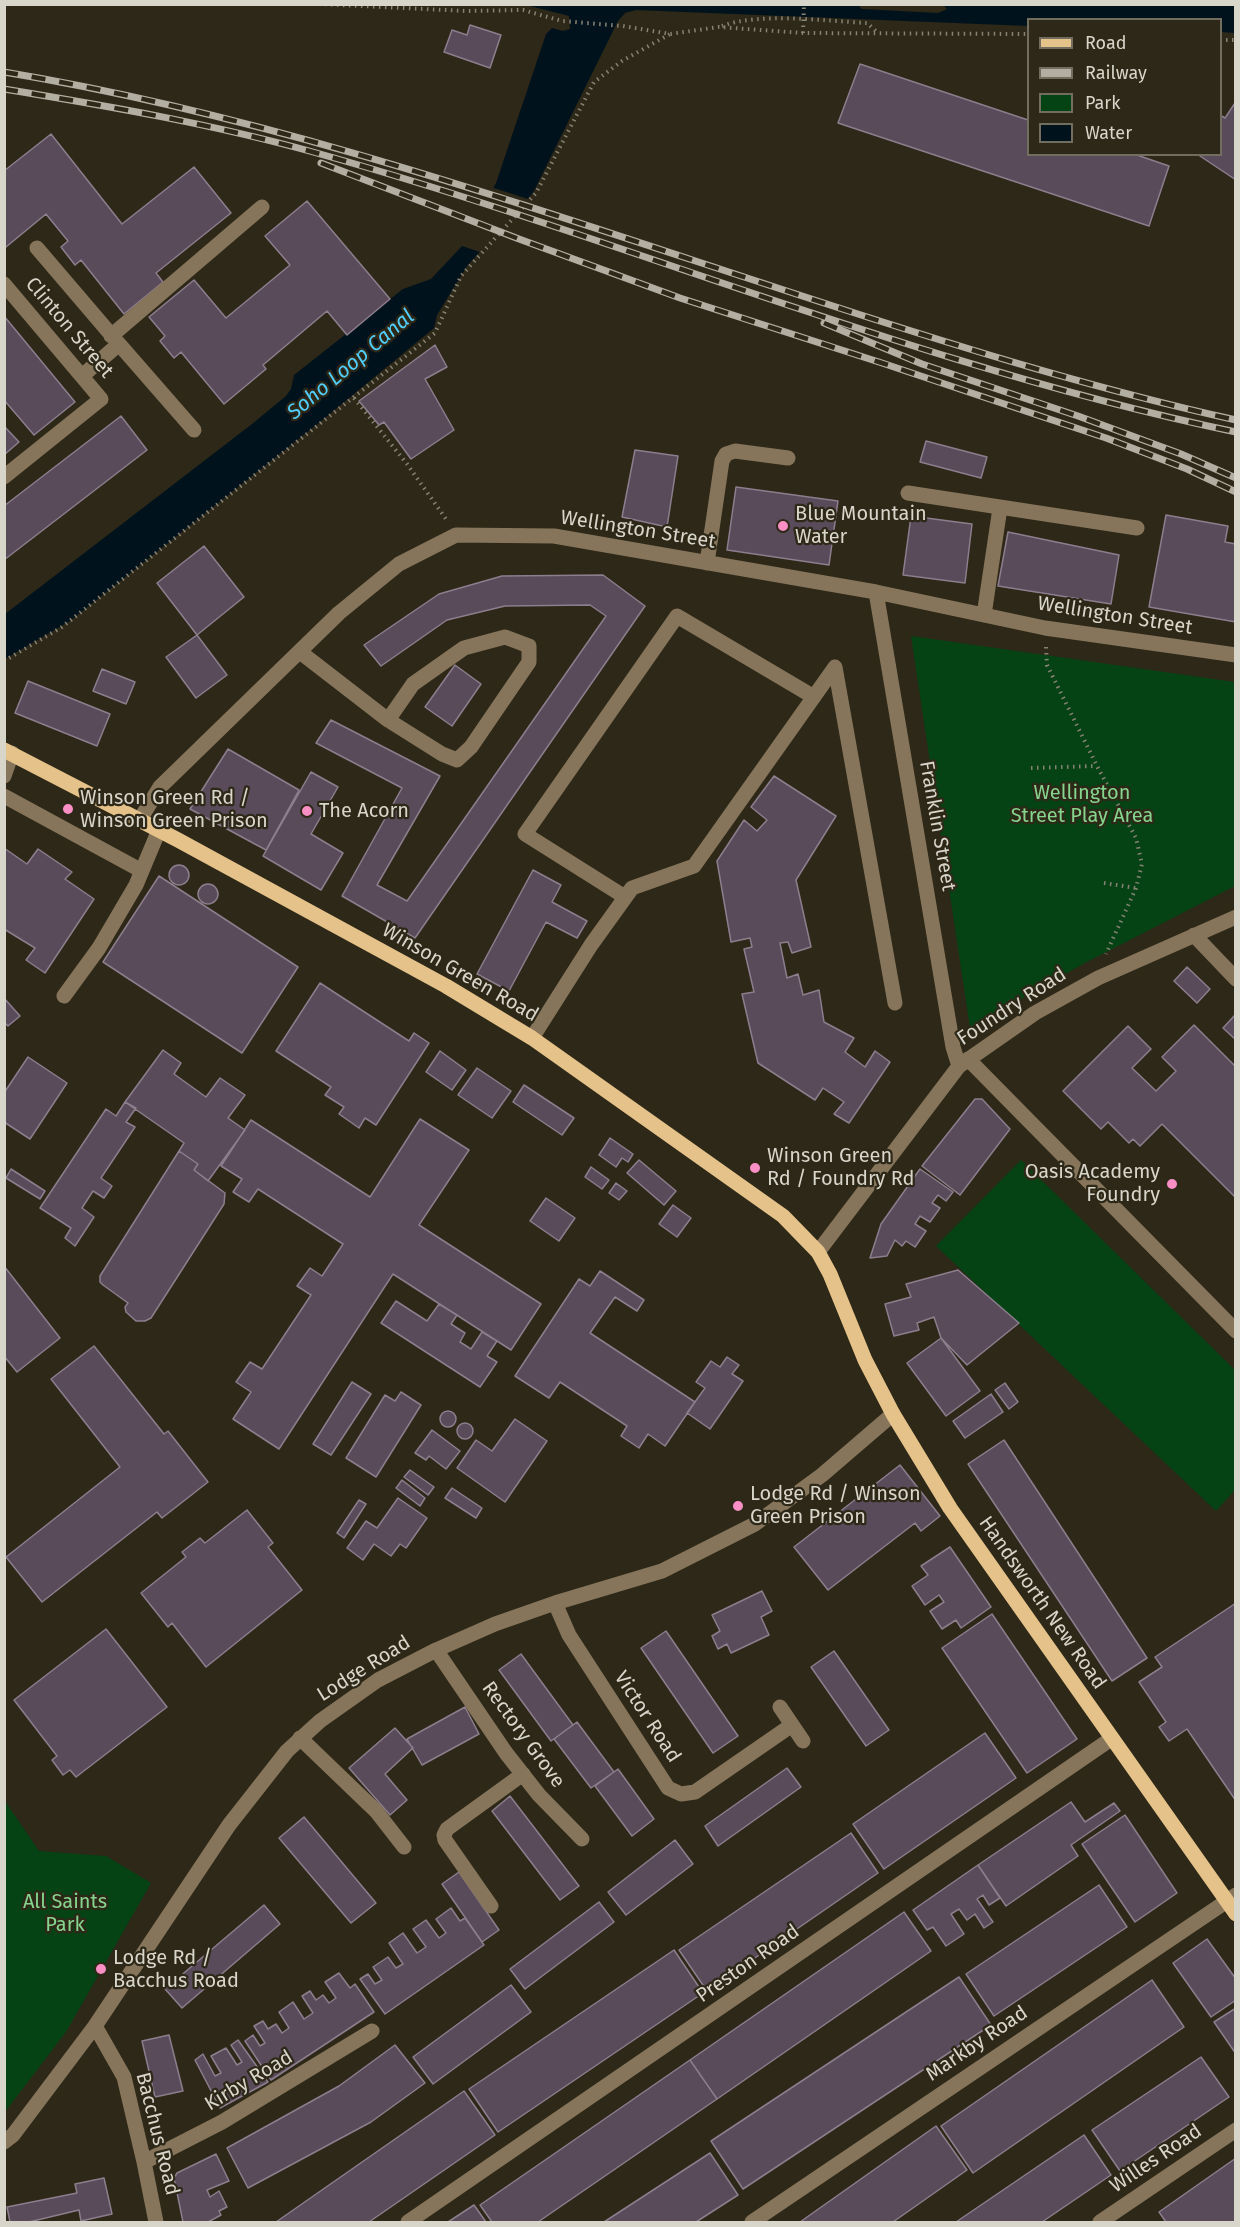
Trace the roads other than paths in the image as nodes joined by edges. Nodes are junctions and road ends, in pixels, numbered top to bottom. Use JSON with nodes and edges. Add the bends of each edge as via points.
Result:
{"nodes":[{"id":1,"x":262,"y":207,"type":"dead end"},
{"id":2,"x":37,"y":248,"type":"dead end"},
{"id":3,"x":4,"y":284,"type":"edge"},
{"id":4,"x":115,"y":340,"type":"junction"},
{"id":5,"x":82,"y":376,"type":"junction"},
{"id":6,"x":194,"y":430,"type":"dead end"},
{"id":7,"x":788,"y":458,"type":"dead end"},
{"id":8,"x":4,"y":477,"type":"edge"},
{"id":9,"x":908,"y":493,"type":"dead end"},
{"id":10,"x":1000,"y":508,"type":"junction"},
{"id":11,"x":1137,"y":528,"type":"dead end"},
{"id":12,"x":707,"y":563,"type":"junction"},
{"id":13,"x":876,"y":592,"type":"junction"},
{"id":14,"x":984,"y":615,"type":"junction"},
{"id":15,"x":300,"y":652,"type":"junction"},
{"id":16,"x":1236,"y":655,"type":"edge"},
{"id":17,"x":814,"y":697,"type":"junction"},
{"id":18,"x":388,"y":720,"type":"junction"},
{"id":19,"x":8,"y":752,"type":"edge"},
{"id":20,"x":4,"y":776,"type":"edge"},
{"id":21,"x":4,"y":796,"type":"edge"},
{"id":22,"x":139,"y":821,"type":"junction"},
{"id":23,"x":159,"y":830,"type":"junction"},
{"id":24,"x":142,"y":871,"type":"junction"},
{"id":25,"x":625,"y":897,"type":"junction"},
{"id":26,"x":1236,"y":916,"type":"edge"},
{"id":27,"x":1194,"y":935,"type":"junction"},
{"id":28,"x":1236,"y":979,"type":"edge"},
{"id":29,"x":64,"y":996,"type":"dead end"},
{"id":30,"x":895,"y":1002,"type":"dead end"},
{"id":31,"x":532,"y":1038,"type":"junction"},
{"id":32,"x":964,"y":1063,"type":"junction"},
{"id":33,"x":818,"y":1252,"type":"junction"},
{"id":34,"x":841,"y":1299,"type":"joint"},
{"id":35,"x":1236,"y":1331,"type":"edge"},
{"id":36,"x":893,"y":1414,"type":"junction"},
{"id":37,"x":555,"y":1603,"type":"junction"},
{"id":38,"x":436,"y":1650,"type":"junction"},
{"id":39,"x":780,"y":1707,"type":"dead end"},
{"id":40,"x":792,"y":1725,"type":"junction"},
{"id":41,"x":300,"y":1738,"type":"junction"},
{"id":42,"x":1111,"y":1739,"type":"junction"},
{"id":43,"x":803,"y":1741,"type":"dead end"},
{"id":44,"x":523,"y":1774,"type":"junction"},
{"id":45,"x":582,"y":1839,"type":"dead end"},
{"id":46,"x":404,"y":1847,"type":"dead end"},
{"id":47,"x":1231,"y":1897,"type":"edge"},
{"id":48,"x":491,"y":1906,"type":"dead end"},
{"id":49,"x":1236,"y":1914,"type":"edge"},
{"id":50,"x":95,"y":2025,"type":"junction"},
{"id":51,"x":372,"y":2031,"type":"dead end"},
{"id":52,"x":1236,"y":2130,"type":"edge"},
{"id":53,"x":4,"y":2142,"type":"edge"},
{"id":54,"x":144,"y":2162,"type":"junction"},
{"id":55,"x":156,"y":2223,"type":"edge"},
{"id":56,"x":408,"y":2223,"type":"edge"},
{"id":57,"x":752,"y":2223,"type":"edge"},
{"id":58,"x":1100,"y":2223,"type":"edge"}],
"edges":[{"from":1,"to":4,"type":"street"},
{"from":2,"to":4,"type":"street"},
{"from":3,"to":5,"type":"street","name":"Clinton Street"},
{"from":4,"to":5,"type":"street"},
{"from":4,"to":6,"type":"street"},
{"from":5,"to":8,"type":"street","name":"Clinton Street","via":[[101,399]]},
{"from":7,"to":12,"type":"street","via":[[735,451],[726,454]]},
{"from":9,"to":10,"type":"street"},
{"from":10,"to":11,"type":"street"},
{"from":10,"to":14,"type":"street"},
{"from":12,"to":13,"type":"street","name":"Wellington Street"},
{"from":12,"to":15,"type":"street","name":"Wellington Street","via":[[554,536],[456,535],[399,564],[339,613]]},
{"from":13,"to":14,"type":"street","name":"Wellington Street"},
{"from":13,"to":32,"type":"street","name":"Franklin Street","via":[[952,1047]]},
{"from":14,"to":16,"type":"street","name":"Wellington Street","via":[[1045,628]]},
{"from":15,"to":18,"type":"street"},
{"from":15,"to":22,"type":"street","name":"Wellington Street","via":[[160,787]]},
{"from":17,"to":25,"type":"street","via":[[694,866],[632,888]]},
{"from":17,"to":25,"type":"street","via":[[678,616],[525,834]]},
{"from":17,"to":30,"type":"street","via":[[835,667]]},
{"from":18,"to":18,"type":"street","via":[[413,684],[464,648],[505,637],[529,646],[529,662],[471,747],[457,760]]},
{"from":19,"to":20,"type":"street"},
{"from":19,"to":22,"type":"main road","name":"Winson Green Road"},
{"from":21,"to":24,"type":"street"},
{"from":22,"to":23,"type":"main road","name":"Winson Green Road"},
{"from":23,"to":24,"type":"street"},
{"from":23,"to":31,"type":"main road","name":"Winson Green Road","via":[[446,986]]},
{"from":24,"to":29,"type":"street","via":[[99,948]]},
{"from":25,"to":31,"type":"street"},
{"from":26,"to":27,"type":"street","name":"Foundry Road"},
{"from":27,"to":28,"type":"street"},
{"from":27,"to":32,"type":"street","name":"Foundry Road","via":[[1098,978],[1035,1013]]},
{"from":31,"to":33,"type":"main road","name":"Winson Green Road","via":[[783,1216]]},
{"from":32,"to":33,"type":"street","name":"Foundry Road"},
{"from":32,"to":35,"type":"street"},
{"from":33,"to":34,"type":"main road","name":"Winson Green Road"},
{"from":34,"to":36,"type":"main road","name":"Handsworth New Road","via":[[865,1360]]},
{"from":36,"to":37,"type":"street","name":"Lodge Road","via":[[822,1475],[755,1524],[662,1570]]},
{"from":36,"to":42,"type":"main road","name":"Handsworth New Road","via":[[950,1508]]},
{"from":37,"to":38,"type":"street","name":"Lodge Road"},
{"from":37,"to":40,"type":"street","name":"Victor Road","via":[[569,1635],[668,1788],[681,1794],[695,1792]]},
{"from":38,"to":41,"type":"street","name":"Lodge Road","via":[[378,1680]]},
{"from":38,"to":44,"type":"street","name":"Rectory Grove"},
{"from":39,"to":40,"type":"street"},
{"from":40,"to":43,"type":"street"},
{"from":41,"to":46,"type":"street","via":[[376,1811]]},
{"from":41,"to":50,"type":"street","name":"Lodge Road","via":[[229,1825]]},
{"from":42,"to":47,"type":"main road","name":"Handsworth New Road"},
{"from":42,"to":56,"type":"street","name":"Preston Road"},
{"from":44,"to":45,"type":"street","name":"Rectory Grove"},
{"from":44,"to":48,"type":"street","via":[[444,1835]]},
{"from":47,"to":49,"type":"main road","name":"Handsworth New Road"},
{"from":47,"to":57,"type":"street","name":"Markby Road"},
{"from":50,"to":53,"type":"street","name":"Lodge Road"},
{"from":50,"to":54,"type":"street","name":"Bacchus Road","via":[[124,2077]]},
{"from":51,"to":54,"type":"street","name":"Kirby Road","via":[[222,2122]]},
{"from":52,"to":58,"type":"street","name":"Willes Road"},
{"from":54,"to":55,"type":"street","name":"Bacchus Road"}]}
